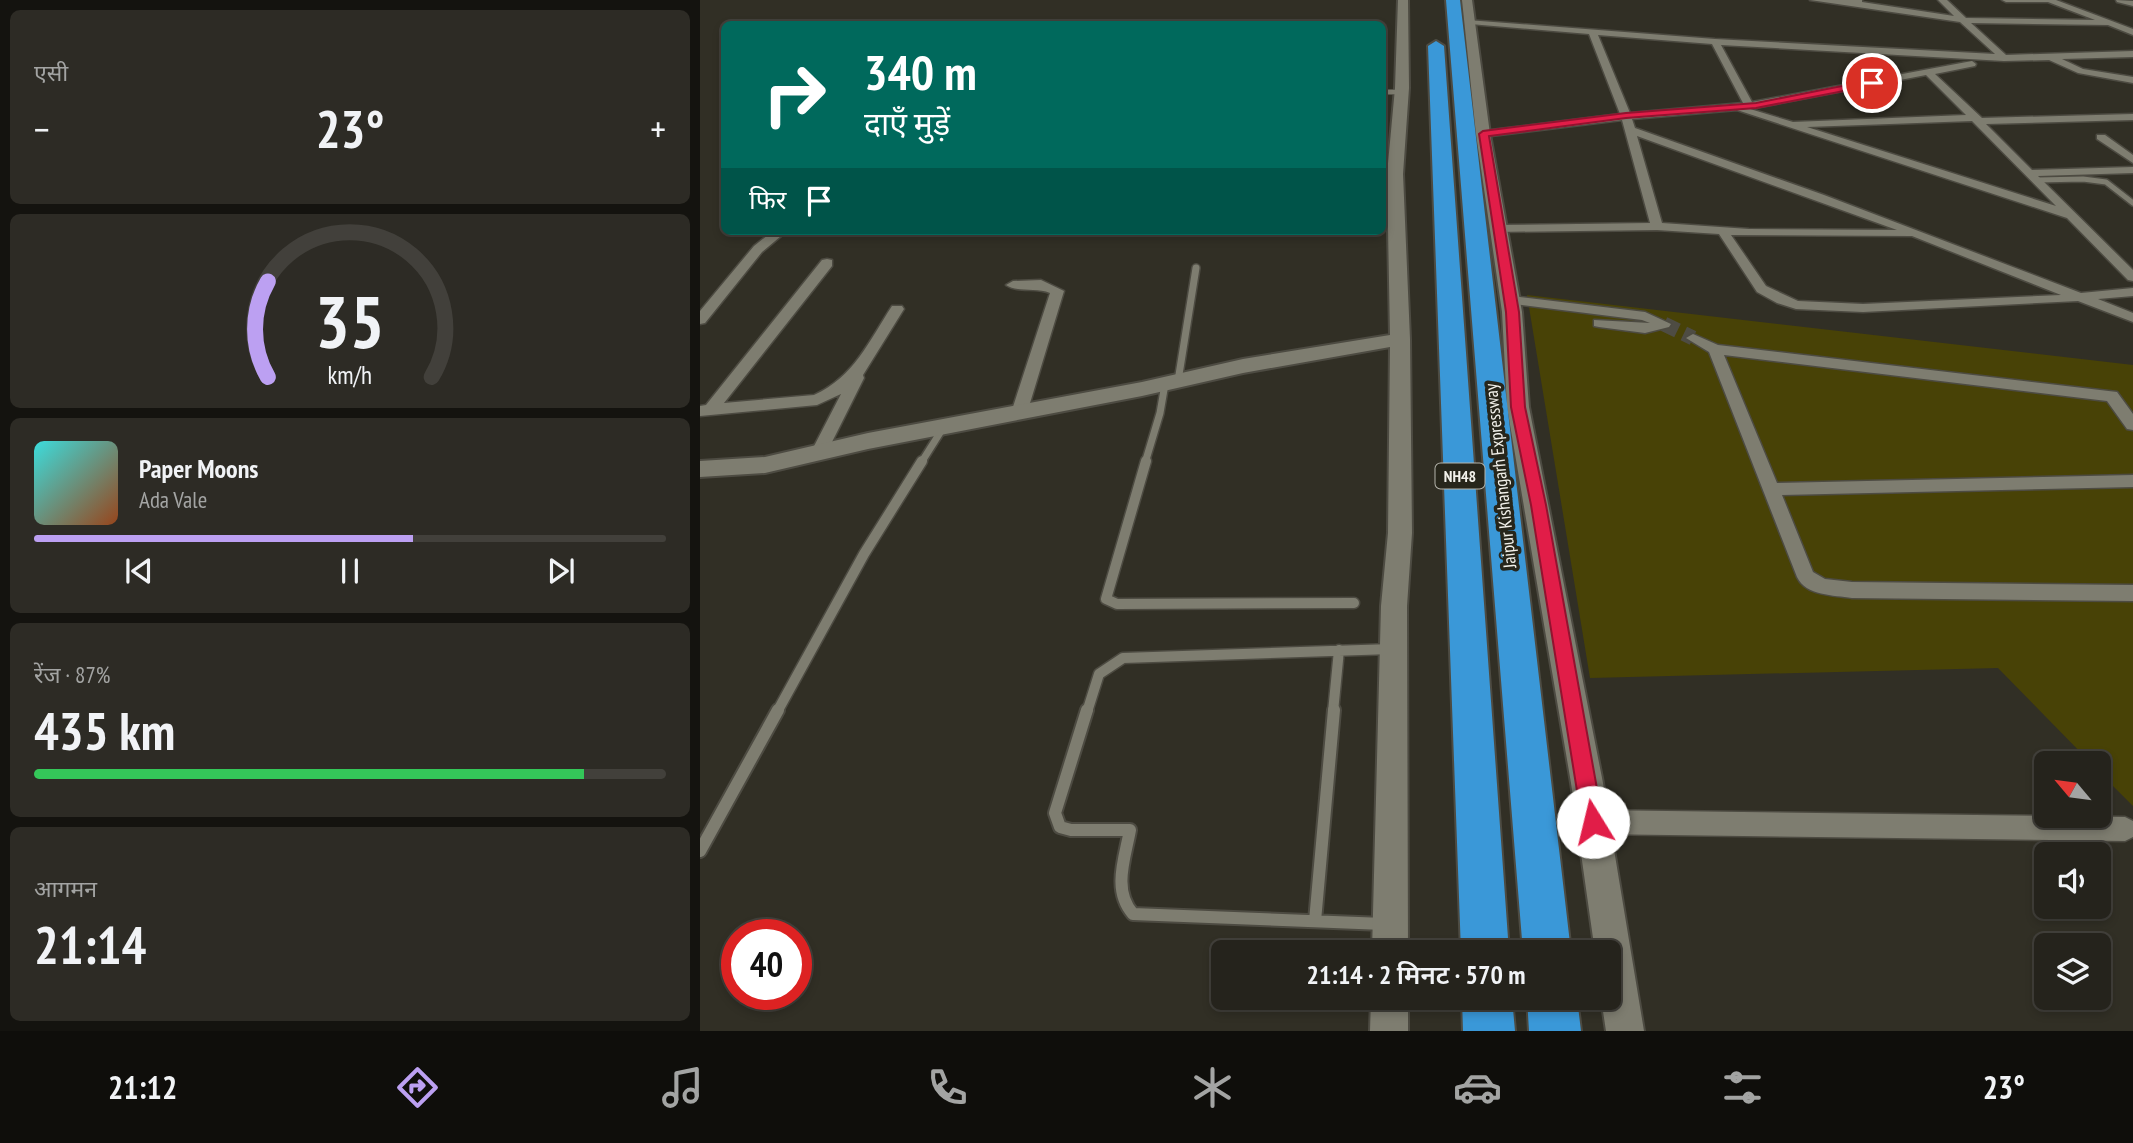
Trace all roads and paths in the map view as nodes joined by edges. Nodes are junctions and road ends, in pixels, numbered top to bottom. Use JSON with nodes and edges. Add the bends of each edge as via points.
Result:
{"nodes":[{"id":1,"x":1404,"y":0,"type":"edge"},
{"id":2,"x":1434,"y":0,"type":"edge"},
{"id":3,"x":1453,"y":0,"type":"edge"},
{"id":4,"x":1814,"y":0,"type":"edge"},
{"id":5,"x":1860,"y":0,"type":"edge"},
{"id":6,"x":1910,"y":0,"type":"edge"},
{"id":7,"x":1942,"y":0,"type":"edge"},
{"id":8,"x":2006,"y":0,"type":"edge"},
{"id":9,"x":2050,"y":0,"type":"edge"},
{"id":10,"x":2120,"y":0,"type":"edge"},
{"id":11,"x":1850,"y":3,"type":"junction"},
{"id":12,"x":2133,"y":4,"type":"edge"},
{"id":13,"x":1469,"y":11,"type":"edge"},
{"id":14,"x":1925,"y":14,"type":"junction"},
{"id":15,"x":1966,"y":20,"type":"junction"},
{"id":16,"x":2110,"y":23,"type":"junction"},
{"id":17,"x":2133,"y":32,"type":"edge"},
{"id":18,"x":1593,"y":33,"type":"junction"},
{"id":19,"x":1715,"y":42,"type":"junction"},
{"id":20,"x":1906,"y":53,"type":"junction"},
{"id":21,"x":2133,"y":55,"type":"edge"},
{"id":22,"x":2049,"y":56,"type":"junction"},
{"id":23,"x":2004,"y":58,"type":"junction"},
{"id":24,"x":2020,"y":58,"type":"junction"},
{"id":25,"x":1924,"y":73,"type":"junction"},
{"id":26,"x":2133,"y":80,"type":"edge"},
{"id":27,"x":1392,"y":92,"type":"edge"},
{"id":28,"x":1776,"y":102,"type":"junction"},
{"id":29,"x":1749,"y":106,"type":"junction"},
{"id":30,"x":1736,"y":108,"type":"junction"},
{"id":31,"x":1626,"y":116,"type":"junction"},
{"id":32,"x":2133,"y":117,"type":"edge"},
{"id":33,"x":1978,"y":120,"type":"junction"},
{"id":34,"x":1798,"y":124,"type":"junction"},
{"id":35,"x":1783,"y":125,"type":"junction"},
{"id":36,"x":1630,"y":130,"type":"junction"},
{"id":37,"x":1483,"y":134,"type":"junction"},
{"id":38,"x":2101,"y":137,"type":"dead end"},
{"id":39,"x":2133,"y":160,"type":"edge"},
{"id":40,"x":2133,"y":170,"type":"edge"},
{"id":41,"x":1389,"y":174,"type":"edge"},
{"id":42,"x":2035,"y":176,"type":"junction"},
{"id":43,"x":2133,"y":203,"type":"edge"},
{"id":44,"x":2074,"y":216,"type":"junction"},
{"id":45,"x":1657,"y":226,"type":"junction"},
{"id":46,"x":1498,"y":229,"type":"junction"},
{"id":47,"x":1722,"y":230,"type":"junction"},
{"id":48,"x":1922,"y":234,"type":"junction"},
{"id":49,"x":776,"y":235,"type":"edge"},
{"id":50,"x":827,"y":263,"type":"dead end"},
{"id":51,"x":1196,"y":268,"type":"dead end"},
{"id":52,"x":2133,"y":277,"type":"edge"},
{"id":53,"x":1013,"y":285,"type":"dead end"},
{"id":54,"x":2133,"y":292,"type":"edge"},
{"id":55,"x":2081,"y":298,"type":"junction"},
{"id":56,"x":1511,"y":306,"type":"junction"},
{"id":57,"x":897,"y":309,"type":"dead end"},
{"id":58,"x":2133,"y":318,"type":"edge"},
{"id":59,"x":700,"y":320,"type":"edge"},
{"id":60,"x":1693,"y":338,"type":"tunnel mouth"},
{"id":61,"x":1400,"y":339,"type":"junction"},
{"id":62,"x":1715,"y":349,"type":"junction"},
{"id":63,"x":860,"y":372,"type":"junction"},
{"id":64,"x":1171,"y":383,"type":"junction"},
{"id":65,"x":705,"y":411,"type":"edge"},
{"id":66,"x":1019,"y":413,"type":"junction"},
{"id":67,"x":2133,"y":425,"type":"edge"},
{"id":68,"x":943,"y":427,"type":"junction"},
{"id":69,"x":819,"y":452,"type":"junction"},
{"id":70,"x":700,"y":469,"type":"edge"},
{"id":71,"x":2133,"y":481,"type":"edge"},
{"id":72,"x":1771,"y":489,"type":"junction"},
{"id":73,"x":2133,"y":593,"type":"edge"},
{"id":74,"x":1354,"y":603,"type":"dead end"},
{"id":75,"x":1394,"y":649,"type":"junction"},
{"id":76,"x":1339,"y":650,"type":"junction"},
{"id":77,"x":1593,"y":822,"type":"junction"},
{"id":78,"x":2124,"y":829,"type":"dead end"},
{"id":79,"x":700,"y":851,"type":"edge"},
{"id":80,"x":1315,"y":921,"type":"junction"},
{"id":81,"x":1390,"y":924,"type":"junction"},
{"id":82,"x":1390,"y":940,"type":"edge"},
{"id":83,"x":1484,"y":940,"type":"edge"},
{"id":84,"x":1546,"y":940,"type":"edge"},
{"id":85,"x":1390,"y":1010,"type":"edge"},
{"id":86,"x":1488,"y":1010,"type":"edge"},
{"id":87,"x":1553,"y":1010,"type":"edge"},
{"id":88,"x":1390,"y":1031,"type":"edge"},
{"id":89,"x":1489,"y":1031,"type":"edge"},
{"id":90,"x":1555,"y":1031,"type":"edge"},
{"id":91,"x":1625,"y":1031,"type":"edge"}],
"edges":[{"from":1,"to":27,"type":"street"},
{"from":2,"to":83,"type":"highway","name":"Jaipur Kishangarh Expressway","number":"NH48"},
{"from":3,"to":84,"type":"highway","name":"Jaipur Kishangarh Expressway","number":"NH48"},
{"from":4,"to":11,"type":"street"},
{"from":5,"to":11,"type":"street"},
{"from":6,"to":14,"type":"street"},
{"from":7,"to":15,"type":"street"},
{"from":8,"to":9,"type":"street"},
{"from":9,"to":16,"type":"street"},
{"from":10,"to":12,"type":"street"},
{"from":11,"to":14,"type":"street"},
{"from":13,"to":18,"type":"street"},
{"from":13,"to":37,"type":"street"},
{"from":14,"to":15,"type":"street"},
{"from":15,"to":16,"type":"street"},
{"from":15,"to":23,"type":"street"},
{"from":16,"to":17,"type":"street"},
{"from":18,"to":19,"type":"street"},
{"from":18,"to":31,"type":"street"},
{"from":19,"to":20,"type":"street"},
{"from":19,"to":29,"type":"street"},
{"from":20,"to":23,"type":"street"},
{"from":20,"to":25,"type":"street"},
{"from":21,"to":22,"type":"street"},
{"from":22,"to":24,"type":"street"},
{"from":22,"to":26,"type":"street","via":[[2081,71]]},
{"from":23,"to":24,"type":"street"},
{"from":24,"to":25,"type":"street"},
{"from":25,"to":28,"type":"street"},
{"from":25,"to":33,"type":"street"},
{"from":27,"to":41,"type":"street"},
{"from":28,"to":29,"type":"street"},
{"from":28,"to":34,"type":"street"},
{"from":29,"to":30,"type":"street"},
{"from":30,"to":31,"type":"street"},
{"from":30,"to":35,"type":"street"},
{"from":31,"to":36,"type":"street"},
{"from":31,"to":37,"type":"street"},
{"from":32,"to":33,"type":"street"},
{"from":33,"to":34,"type":"street"},
{"from":33,"to":42,"type":"street"},
{"from":34,"to":35,"type":"street"},
{"from":35,"to":44,"type":"street"},
{"from":36,"to":45,"type":"street"},
{"from":36,"to":48,"type":"street"},
{"from":37,"to":46,"type":"street"},
{"from":38,"to":39,"type":"street"},
{"from":40,"to":42,"type":"street"},
{"from":41,"to":61,"type":"street"},
{"from":42,"to":43,"type":"lane","via":[[2106,182]]},
{"from":42,"to":44,"type":"street"},
{"from":44,"to":52,"type":"street"},
{"from":45,"to":46,"type":"street"},
{"from":45,"to":47,"type":"street"},
{"from":46,"to":56,"type":"street"},
{"from":47,"to":48,"type":"street"},
{"from":47,"to":55,"type":"street","via":[[1760,287],[1790,303],[1842,309]]},
{"from":48,"to":55,"type":"street"},
{"from":49,"to":59,"type":"street","via":[[758,248]]},
{"from":50,"to":65,"type":"street"},
{"from":51,"to":64,"type":"lane"},
{"from":53,"to":66,"type":"street","via":[[1041,284],[1057,291]]},
{"from":54,"to":55,"type":"street"},
{"from":55,"to":58,"type":"street"},
{"from":56,"to":56,"type":"street","via":[[1645,316],[1664,324],[1645,329]]},
{"from":56,"to":77,"type":"street","via":[[1518,407]]},
{"from":57,"to":63,"type":"street"},
{"from":60,"to":62,"type":"street"},
{"from":61,"to":64,"type":"street"},
{"from":61,"to":75,"type":"street","via":[[1400,533]]},
{"from":62,"to":67,"type":"street","via":[[2112,396]]},
{"from":62,"to":72,"type":"street"},
{"from":63,"to":65,"type":"street","via":[[817,400]]},
{"from":63,"to":69,"type":"street"},
{"from":64,"to":66,"type":"street"},
{"from":64,"to":74,"type":"lane","via":[[1106,599],[1117,604]]},
{"from":66,"to":68,"type":"street"},
{"from":68,"to":69,"type":"street"},
{"from":68,"to":79,"type":"lane","via":[[864,554]]},
{"from":69,"to":70,"type":"street","via":[[765,465]]},
{"from":71,"to":72,"type":"street"},
{"from":72,"to":73,"type":"street","via":[[1806,577],[1821,586]]},
{"from":75,"to":76,"type":"lane"},
{"from":75,"to":81,"type":"street"},
{"from":76,"to":80,"type":"lane"},
{"from":76,"to":80,"type":"lane","via":[[1123,658],[1109,664],[1099,674],[1055,813],[1060,827],[1071,830],[1130,830],[1120,890],[1123,906],[1133,914]]},
{"from":77,"to":78,"type":"street"},
{"from":77,"to":91,"type":"street"},
{"from":80,"to":81,"type":"lane"},
{"from":81,"to":82,"type":"street"},
{"from":85,"to":88,"type":"street"},
{"from":86,"to":89,"type":"highway"},
{"from":87,"to":90,"type":"highway"}]}
